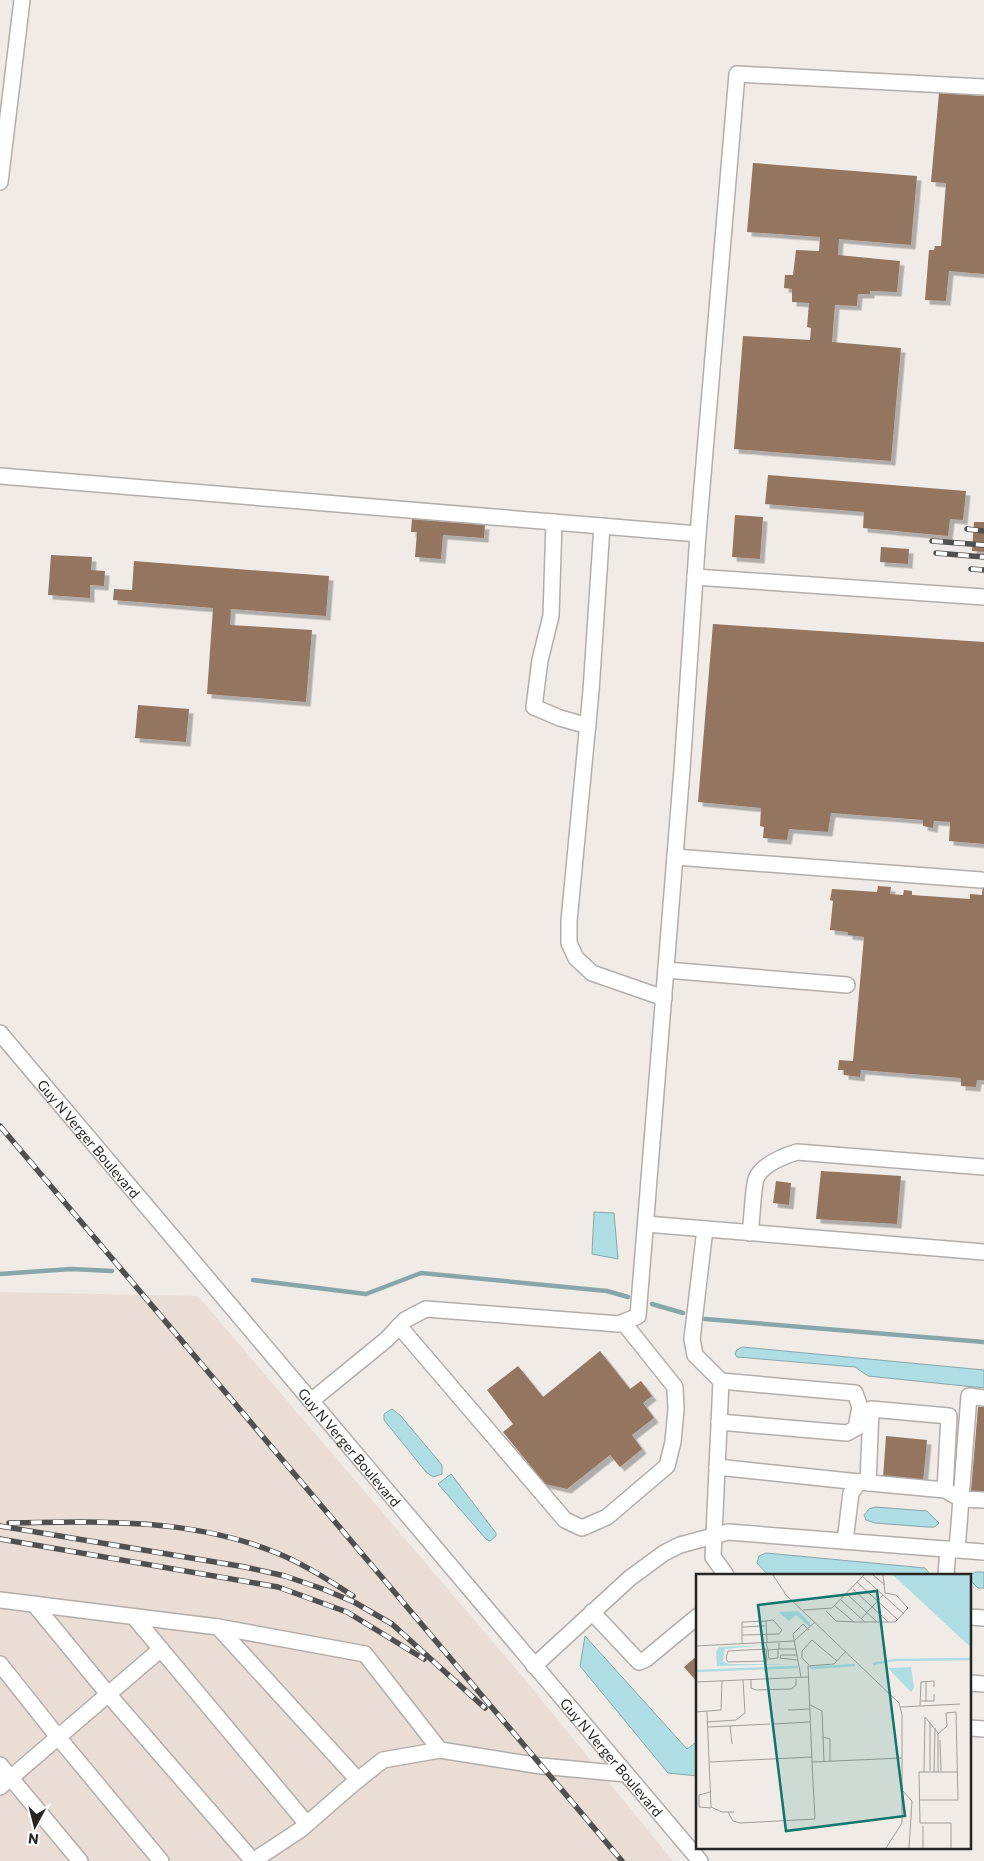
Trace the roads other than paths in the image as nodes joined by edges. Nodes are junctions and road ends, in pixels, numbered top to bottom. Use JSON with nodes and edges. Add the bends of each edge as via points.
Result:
{"nodes":[{"id":1,"x":22,"y":0,"type":"edge"},
{"id":2,"x":984,"y":87,"type":"edge"},
{"id":3,"x":0,"y":182,"type":"edge"},
{"id":4,"x":0,"y":476,"type":"edge"},
{"id":5,"x":554,"y":522,"type":"junction"},
{"id":6,"x":602,"y":526,"type":"junction"},
{"id":7,"x":698,"y":534,"type":"junction"},
{"id":8,"x":695,"y":577,"type":"junction"},
{"id":9,"x":984,"y":597,"type":"edge"},
{"id":10,"x":588,"y":726,"type":"junction"},
{"id":11,"x":675,"y":857,"type":"junction"},
{"id":12,"x":981,"y":880,"type":"dead end"},
{"id":13,"x":666,"y":970,"type":"junction"},
{"id":14,"x":847,"y":984,"type":"dead end"},
{"id":15,"x":664,"y":998,"type":"junction"},
{"id":16,"x":0,"y":1033,"type":"edge"},
{"id":17,"x":984,"y":1167,"type":"edge"},
{"id":18,"x":646,"y":1224,"type":"junction"},
{"id":19,"x":705,"y":1229,"type":"junction"},
{"id":20,"x":750,"y":1233,"type":"junction"},
{"id":21,"x":984,"y":1252,"type":"edge"},
{"id":22,"x":623,"y":1322,"type":"junction"},
{"id":23,"x":399,"y":1326,"type":"junction"},
{"id":24,"x":721,"y":1381,"type":"junction"},
{"id":25,"x":984,"y":1398,"type":"edge"},
{"id":26,"x":311,"y":1401,"type":"junction"},
{"id":27,"x":719,"y":1422,"type":"junction"},
{"id":28,"x":717,"y":1467,"type":"junction"},
{"id":29,"x":863,"y":1483,"type":"junction"},
{"id":30,"x":945,"y":1490,"type":"junction"},
{"id":31,"x":961,"y":1500,"type":"junction"},
{"id":32,"x":984,"y":1500,"type":"edge"},
{"id":33,"x":714,"y":1535,"type":"junction"},
{"id":34,"x":845,"y":1541,"type":"junction"},
{"id":35,"x":952,"y":1549,"type":"junction"},
{"id":36,"x":984,"y":1552,"type":"edge"},
{"id":37,"x":725,"y":1574,"type":"edge"},
{"id":38,"x":946,"y":1574,"type":"edge"},
{"id":39,"x":0,"y":1600,"type":"edge"},
{"id":40,"x":34,"y":1604,"type":"junction"},
{"id":41,"x":592,"y":1612,"type":"junction"},
{"id":42,"x":134,"y":1616,"type":"junction"},
{"id":43,"x":696,"y":1618,"type":"edge"},
{"id":44,"x":218,"y":1627,"type":"junction"},
{"id":45,"x":161,"y":1649,"type":"junction"},
{"id":46,"x":0,"y":1664,"type":"edge"},
{"id":47,"x":534,"y":1666,"type":"junction"},
{"id":48,"x":108,"y":1694,"type":"junction"},
{"id":49,"x":58,"y":1737,"type":"junction"},
{"id":50,"x":440,"y":1750,"type":"junction"},
{"id":51,"x":0,"y":1765,"type":"edge"},
{"id":52,"x":626,"y":1774,"type":"junction"},
{"id":53,"x":358,"y":1780,"type":"junction"},
{"id":54,"x":6,"y":1782,"type":"edge"},
{"id":55,"x":307,"y":1824,"type":"junction"},
{"id":56,"x":80,"y":1861,"type":"edge"},
{"id":57,"x":161,"y":1861,"type":"edge"},
{"id":58,"x":253,"y":1861,"type":"edge"},
{"id":59,"x":700,"y":1861,"type":"edge"}],
"edges":[{"from":1,"to":3,"type":"street"},
{"from":2,"to":7,"type":"street","via":[[737,74]]},
{"from":4,"to":5,"type":"street"},
{"from":5,"to":6,"type":"street"},
{"from":5,"to":10,"type":"street","via":[[551,616],[540,660],[534,707]]},
{"from":6,"to":7,"type":"street"},
{"from":6,"to":10,"type":"street"},
{"from":7,"to":8,"type":"street"},
{"from":8,"to":9,"type":"street"},
{"from":8,"to":11,"type":"street"},
{"from":10,"to":15,"type":"street","via":[[569,943],[576,958],[592,973]]},
{"from":11,"to":12,"type":"street"},
{"from":11,"to":13,"type":"street"},
{"from":13,"to":14,"type":"street"},
{"from":13,"to":15,"type":"street"},
{"from":15,"to":18,"type":"street"},
{"from":16,"to":26,"type":"street","name":"Guy N Verger Boulevard"},
{"from":17,"to":20,"type":"street","via":[[798,1152],[769,1164],[756,1178]]},
{"from":18,"to":19,"type":"street"},
{"from":18,"to":22,"type":"street","via":[[638,1316]]},
{"from":19,"to":20,"type":"street"},
{"from":19,"to":24,"type":"street","via":[[692,1340],[695,1355]]},
{"from":20,"to":21,"type":"street"},
{"from":22,"to":23,"type":"street","via":[[426,1310]]},
{"from":22,"to":23,"type":"street","via":[[675,1387],[673,1442],[668,1466],[608,1517],[582,1528],[565,1520]]},
{"from":23,"to":26,"type":"street"},
{"from":24,"to":27,"type":"street"},
{"from":24,"to":27,"type":"street","via":[[855,1392],[860,1407],[856,1428],[846,1433]]},
{"from":25,"to":31,"type":"street","via":[[969,1396]]},
{"from":26,"to":47,"type":"street","name":"Guy N Verger Boulevard"},
{"from":27,"to":28,"type":"street"},
{"from":28,"to":29,"type":"street"},
{"from":28,"to":33,"type":"street"},
{"from":29,"to":30,"type":"street"},
{"from":29,"to":30,"type":"street","via":[[871,1409],[949,1416]]},
{"from":29,"to":34,"type":"street","via":[[850,1493]]},
{"from":30,"to":31,"type":"street"},
{"from":31,"to":32,"type":"street"},
{"from":31,"to":35,"type":"street"},
{"from":33,"to":34,"type":"street","via":[[728,1532]]},
{"from":33,"to":37,"type":"street","via":[[713,1557]]},
{"from":33,"to":41,"type":"street","via":[[664,1553]]},
{"from":34,"to":35,"type":"street"},
{"from":35,"to":36,"type":"street"},
{"from":35,"to":38,"type":"street"},
{"from":39,"to":40,"type":"street"},
{"from":40,"to":42,"type":"street"},
{"from":40,"to":48,"type":"street"},
{"from":41,"to":43,"type":"street","via":[[639,1662]]},
{"from":41,"to":47,"type":"street"},
{"from":42,"to":44,"type":"street"},
{"from":42,"to":45,"type":"street"},
{"from":44,"to":50,"type":"street","via":[[365,1654]]},
{"from":44,"to":53,"type":"street"},
{"from":45,"to":48,"type":"street"},
{"from":45,"to":55,"type":"street"},
{"from":46,"to":49,"type":"street"},
{"from":47,"to":52,"type":"street","name":"Guy N Verger Boulevard"},
{"from":48,"to":49,"type":"street"},
{"from":48,"to":58,"type":"street"},
{"from":49,"to":54,"type":"street"},
{"from":49,"to":57,"type":"street"},
{"from":50,"to":52,"type":"street","via":[[541,1766]]},
{"from":50,"to":53,"type":"street","via":[[383,1760]]},
{"from":51,"to":54,"type":"street"},
{"from":52,"to":59,"type":"street","name":"Guy N Verger Boulevard"},
{"from":53,"to":55,"type":"street"},
{"from":54,"to":56,"type":"street"},
{"from":55,"to":58,"type":"street"}]}
